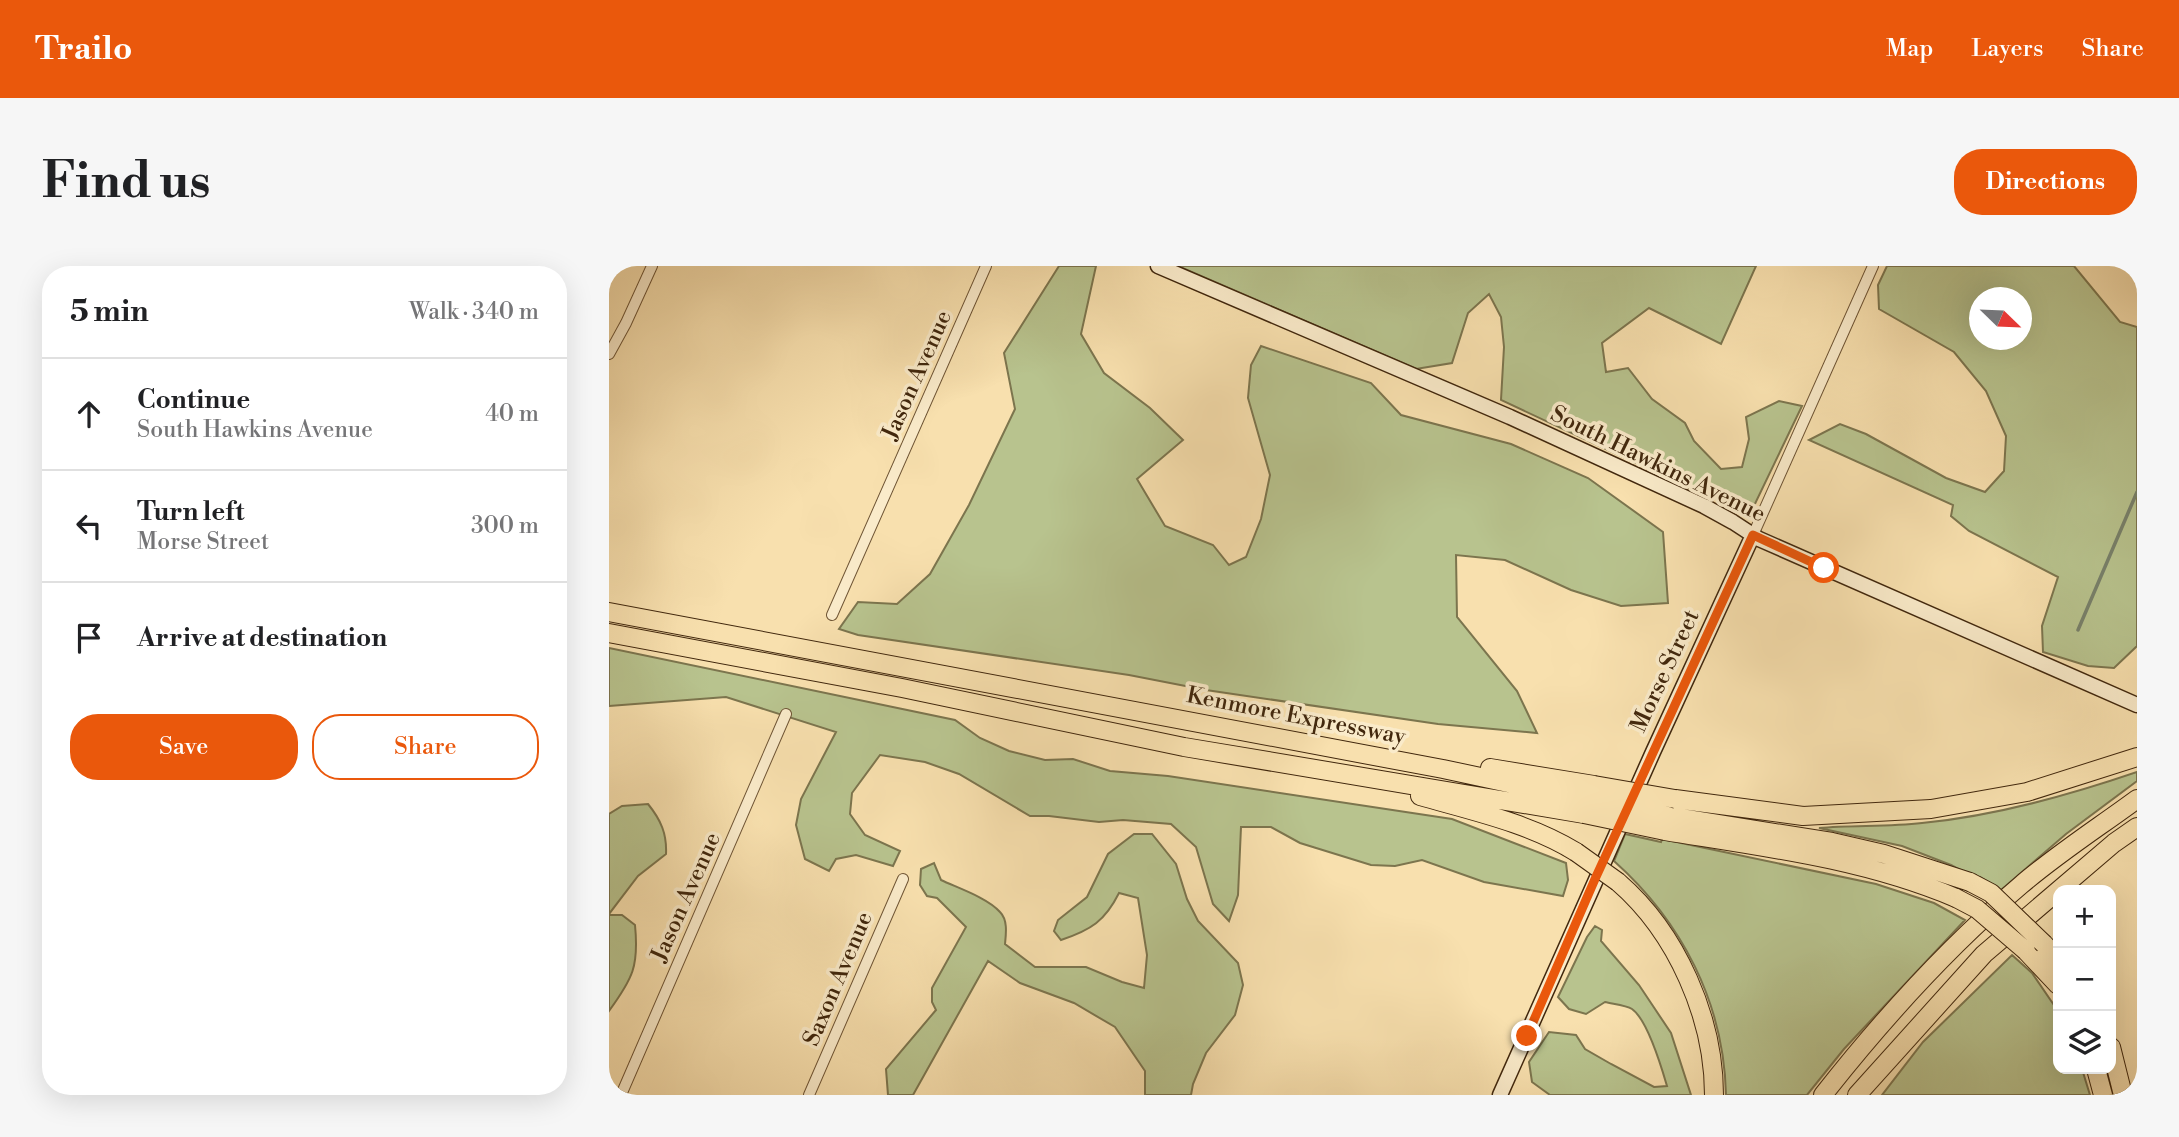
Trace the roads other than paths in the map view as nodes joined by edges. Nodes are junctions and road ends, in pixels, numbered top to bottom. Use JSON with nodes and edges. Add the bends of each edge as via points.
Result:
{"nodes":[{"id":1,"x":652,"y":266,"type":"edge"},
{"id":2,"x":986,"y":266,"type":"edge"},
{"id":3,"x":1159,"y":266,"type":"edge"},
{"id":4,"x":1873,"y":266,"type":"edge"},
{"id":5,"x":609,"y":354,"type":"edge"},
{"id":6,"x":1753,"y":535,"type":"junction"},
{"id":7,"x":609,"y":612,"type":"edge"},
{"id":8,"x":832,"y":615,"type":"dead end"},
{"id":9,"x":609,"y":633,"type":"edge"},
{"id":10,"x":2136,"y":703,"type":"edge"},
{"id":11,"x":786,"y":714,"type":"dead end"},
{"id":12,"x":2137,"y":757,"type":"edge"},
{"id":13,"x":1339,"y":773,"type":"junction"},
{"id":14,"x":2137,"y":799,"type":"edge"},
{"id":15,"x":1589,"y":800,"type":"junction"},
{"id":16,"x":1670,"y":815,"type":"junction"},
{"id":17,"x":2137,"y":827,"type":"edge"},
{"id":18,"x":903,"y":879,"type":"dead end"},
{"id":19,"x":2053,"y":953,"type":"edge"},
{"id":20,"x":2053,"y":980,"type":"edge"},
{"id":21,"x":1946,"y":997,"type":"junction"},
{"id":22,"x":2116,"y":1067,"type":"edge"},
{"id":23,"x":2098,"y":1074,"type":"edge"},
{"id":24,"x":621,"y":1095,"type":"edge"},
{"id":25,"x":809,"y":1095,"type":"edge"},
{"id":26,"x":1500,"y":1095,"type":"edge"},
{"id":27,"x":1714,"y":1095,"type":"edge"},
{"id":28,"x":1822,"y":1095,"type":"edge"},
{"id":29,"x":1857,"y":1095,"type":"edge"},
{"id":30,"x":1867,"y":1095,"type":"edge"},
{"id":31,"x":2103,"y":1095,"type":"edge"},
{"id":32,"x":2123,"y":1095,"type":"edge"}],
"edges":[{"from":1,"to":5,"type":"street"},
{"from":2,"to":8,"type":"street","name":"Jason Avenue"},
{"from":3,"to":6,"type":"street","name":"South Hawkins Avenue","via":[[1510,417],[1704,506]]},
{"from":4,"to":6,"type":"street","name":"Morse Street"},
{"from":6,"to":10,"type":"street","name":"South Hawkins Avenue"},
{"from":6,"to":26,"type":"street","name":"Morse Street"},
{"from":7,"to":15,"type":"highway","name":"Kenmore Expressway","via":[[1246,732],[1393,752]]},
{"from":9,"to":13,"type":"highway","name":"Kenmore Expressway","via":[[1184,747]]},
{"from":11,"to":24,"type":"street","name":"Jason Avenue"},
{"from":12,"to":16,"type":"highway","via":[[2027,792],[1931,809],[1803,816]]},
{"from":13,"to":15,"type":"highway"},
{"from":13,"to":27,"type":"highway","bridge":true,"via":[[1505,821],[1559,842],[1619,882],[1657,926],[1694,991],[1707,1033]]},
{"from":14,"to":28,"type":"highway","via":[[2022,884],[1967,934]]},
{"from":15,"to":16,"type":"highway","bridge":true},
{"from":15,"to":16,"type":"highway","bridge":true},
{"from":16,"to":19,"type":"highway","bridge":true,"via":[[1832,842],[1970,882],[1991,893]]},
{"from":16,"to":20,"type":"highway","bridge":true,"via":[[1917,882],[1956,898],[1977,909]]},
{"from":17,"to":21,"type":"highway","via":[[1984,954]]},
{"from":18,"to":25,"type":"street","name":"Saxon Avenue"},
{"from":21,"to":29,"type":"highway"},
{"from":21,"to":30,"type":"highway"},
{"from":22,"to":32,"type":"highway"},
{"from":23,"to":31,"type":"highway"}]}
